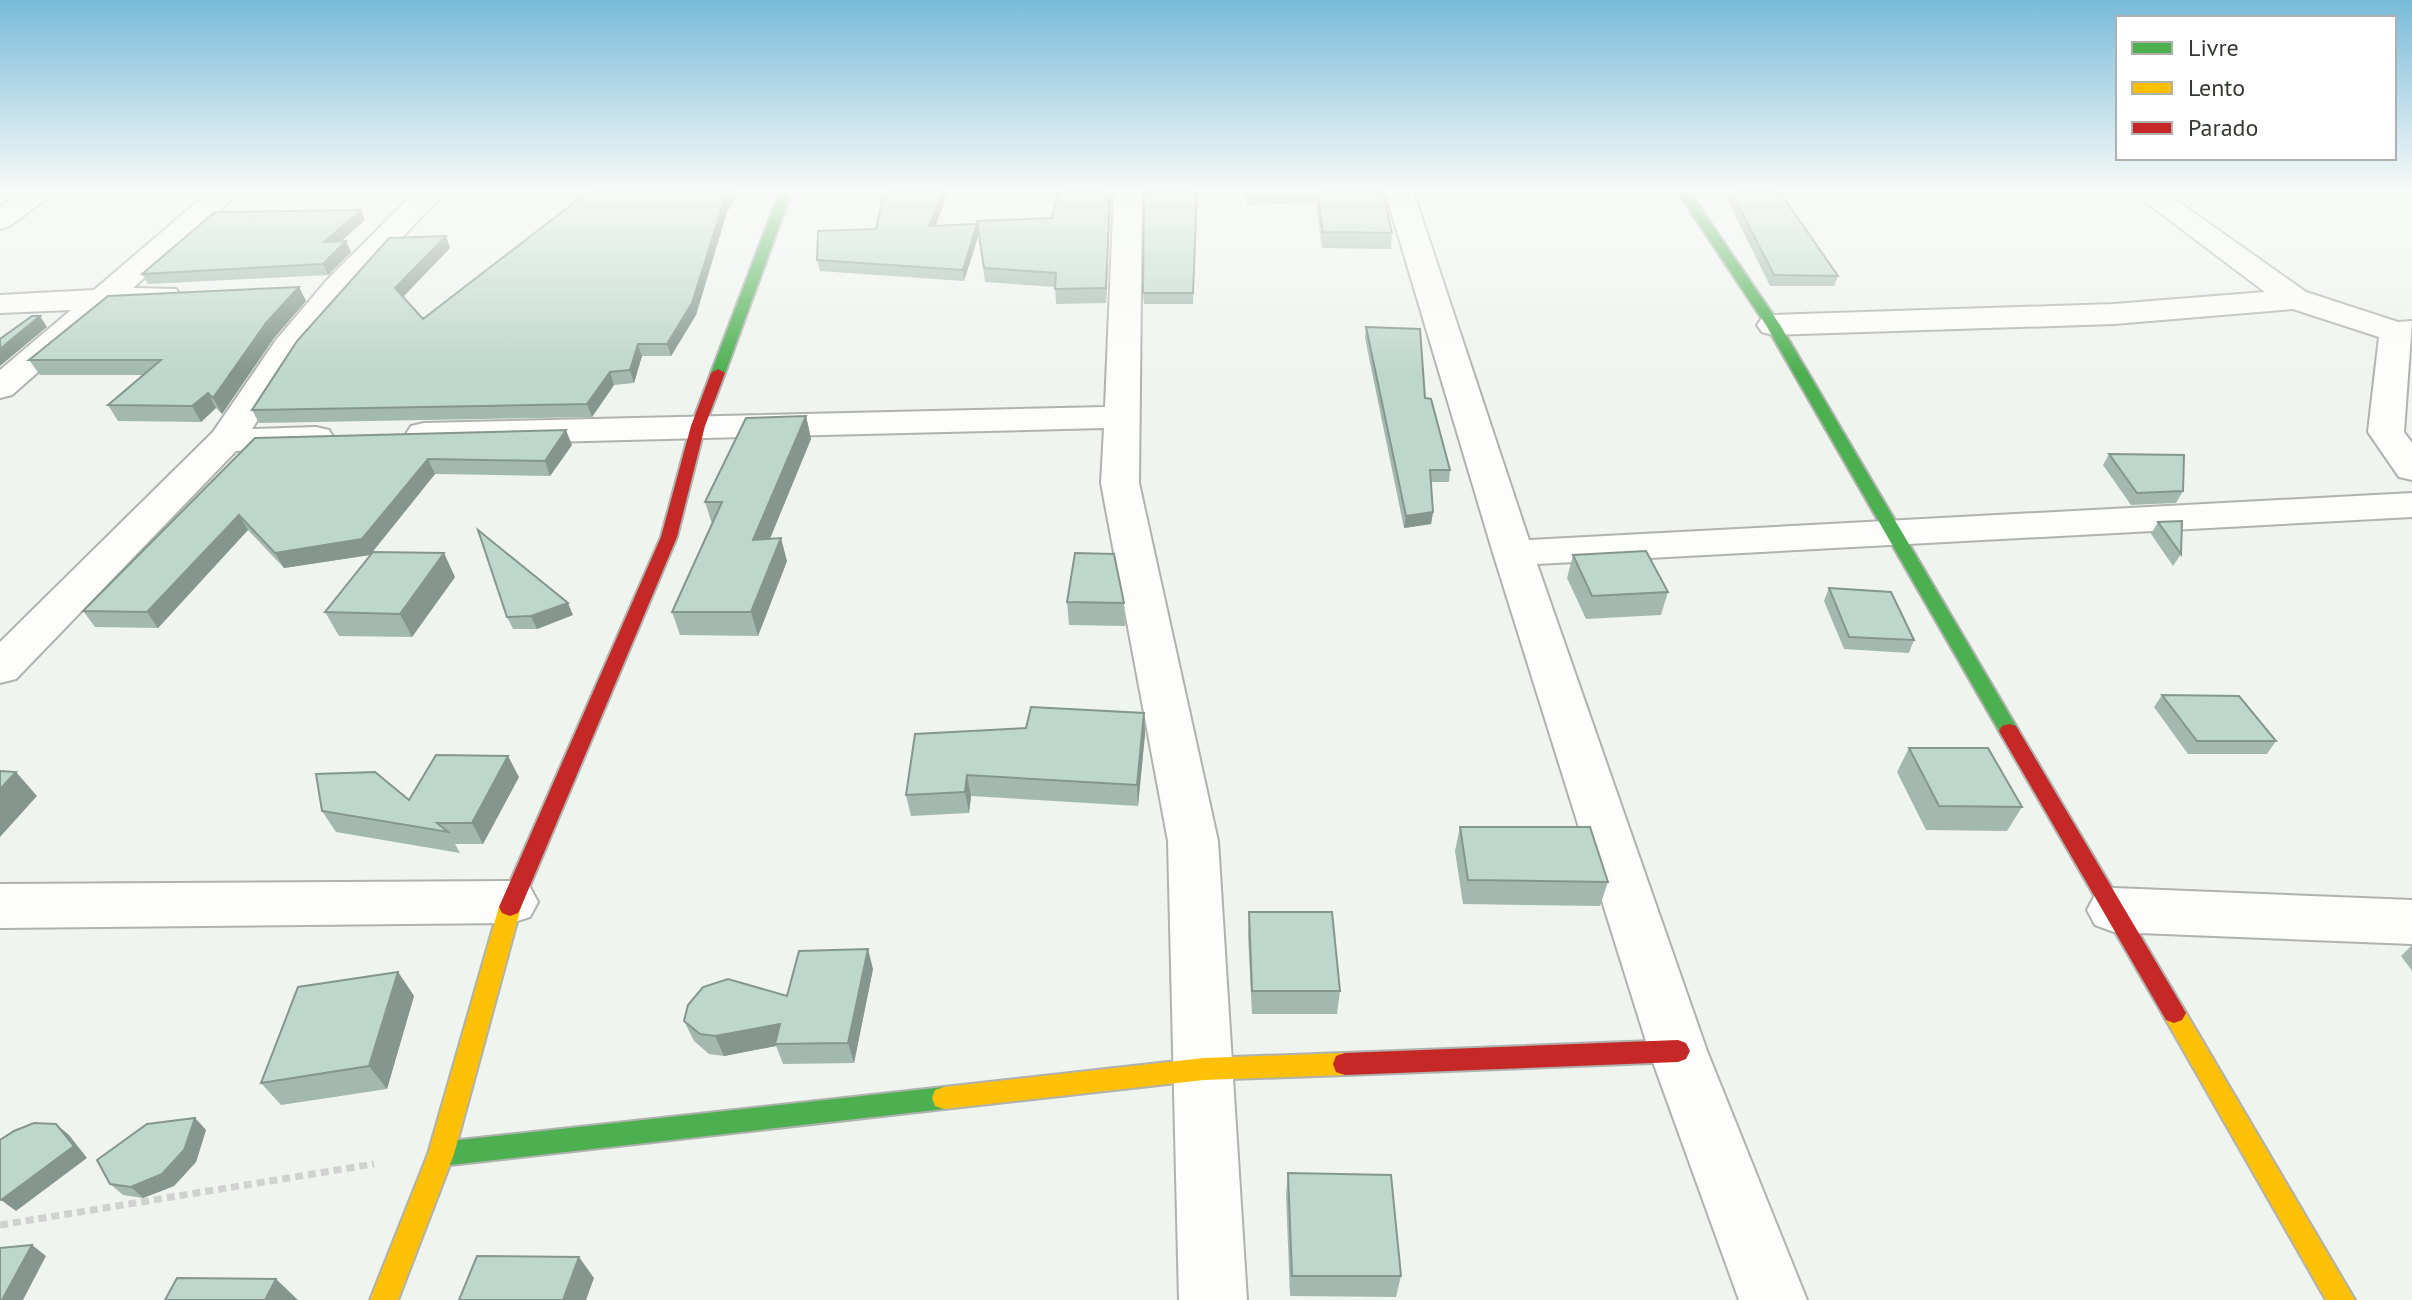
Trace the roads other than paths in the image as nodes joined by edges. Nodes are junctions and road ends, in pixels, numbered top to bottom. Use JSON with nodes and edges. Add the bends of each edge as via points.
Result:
{"nodes":[{"id":1,"x":160,"y":252,"type":"edge"},
{"id":2,"x":373,"y":252,"type":"edge"},
{"id":3,"x":763,"y":252,"type":"edge"},
{"id":4,"x":1126,"y":252,"type":"edge"},
{"id":5,"x":1418,"y":252,"type":"edge"},
{"id":6,"x":1724,"y":252,"type":"edge"},
{"id":7,"x":2229,"y":252,"type":"edge"},
{"id":8,"x":338,"y":287,"type":"junction"},
{"id":9,"x":292,"y":289,"type":"edge"},
{"id":10,"x":199,"y":294,"type":"edge"},
{"id":11,"x":107,"y":299,"type":"junction"},
{"id":12,"x":2295,"y":299,"type":"junction"},
{"id":13,"x":0,"y":304,"type":"edge"},
{"id":14,"x":1773,"y":325,"type":"junction"},
{"id":15,"x":2404,"y":331,"type":"edge"},
{"id":16,"x":0,"y":388,"type":"edge"},
{"id":17,"x":1120,"y":417,"type":"junction"},
{"id":18,"x":698,"y":426,"type":"junction"},
{"id":19,"x":226,"y":440,"type":"junction"},
{"id":20,"x":2412,"y":469,"type":"edge"},
{"id":21,"x":2412,"y":505,"type":"edge"},
{"id":22,"x":1893,"y":534,"type":"junction"},
{"id":23,"x":1513,"y":553,"type":"junction"},
{"id":24,"x":0,"y":668,"type":"edge"},
{"id":25,"x":511,"y":902,"type":"junction"},
{"id":26,"x":0,"y":906,"type":"edge"},
{"id":27,"x":2114,"y":910,"type":"junction"},
{"id":28,"x":2412,"y":922,"type":"edge"},
{"id":29,"x":1678,"y":1051,"type":"junction"},
{"id":30,"x":1204,"y":1069,"type":"junction"},
{"id":31,"x":441,"y":1154,"type":"junction"},
{"id":32,"x":384,"y":1300,"type":"edge"},
{"id":33,"x":1213,"y":1300,"type":"edge"},
{"id":34,"x":1773,"y":1300,"type":"edge"},
{"id":35,"x":2341,"y":1300,"type":"edge"}],
"edges":[{"from":1,"to":11,"type":"street"},
{"from":2,"to":8,"type":"street"},
{"from":3,"to":18,"type":"street"},
{"from":4,"to":17,"type":"street"},
{"from":5,"to":23,"type":"street"},
{"from":6,"to":14,"type":"street"},
{"from":7,"to":12,"type":"street"},
{"from":8,"to":9,"type":"street"},
{"from":8,"to":19,"type":"street","via":[[288,347]]},
{"from":10,"to":11,"type":"street"},
{"from":11,"to":13,"type":"street"},
{"from":11,"to":16,"type":"street"},
{"from":12,"to":14,"type":"street","via":[[2114,314]]},
{"from":12,"to":15,"type":"street"},
{"from":14,"to":22,"type":"street"},
{"from":15,"to":20,"type":"street","via":[[2386,432]]},
{"from":17,"to":18,"type":"street"},
{"from":17,"to":30,"type":"street","via":[[1120,483],[1193,841]]},
{"from":18,"to":19,"type":"street"},
{"from":18,"to":25,"type":"street","via":[[669,537]]},
{"from":19,"to":24,"type":"street"},
{"from":21,"to":22,"type":"street"},
{"from":22,"to":23,"type":"street"},
{"from":22,"to":27,"type":"street"},
{"from":23,"to":29,"type":"street"},
{"from":25,"to":26,"type":"street"},
{"from":25,"to":31,"type":"street"},
{"from":27,"to":28,"type":"street"},
{"from":27,"to":35,"type":"street"},
{"from":29,"to":30,"type":"street"},
{"from":29,"to":34,"type":"street"},
{"from":30,"to":31,"type":"street"},
{"from":30,"to":33,"type":"street"},
{"from":31,"to":32,"type":"street"}]}
